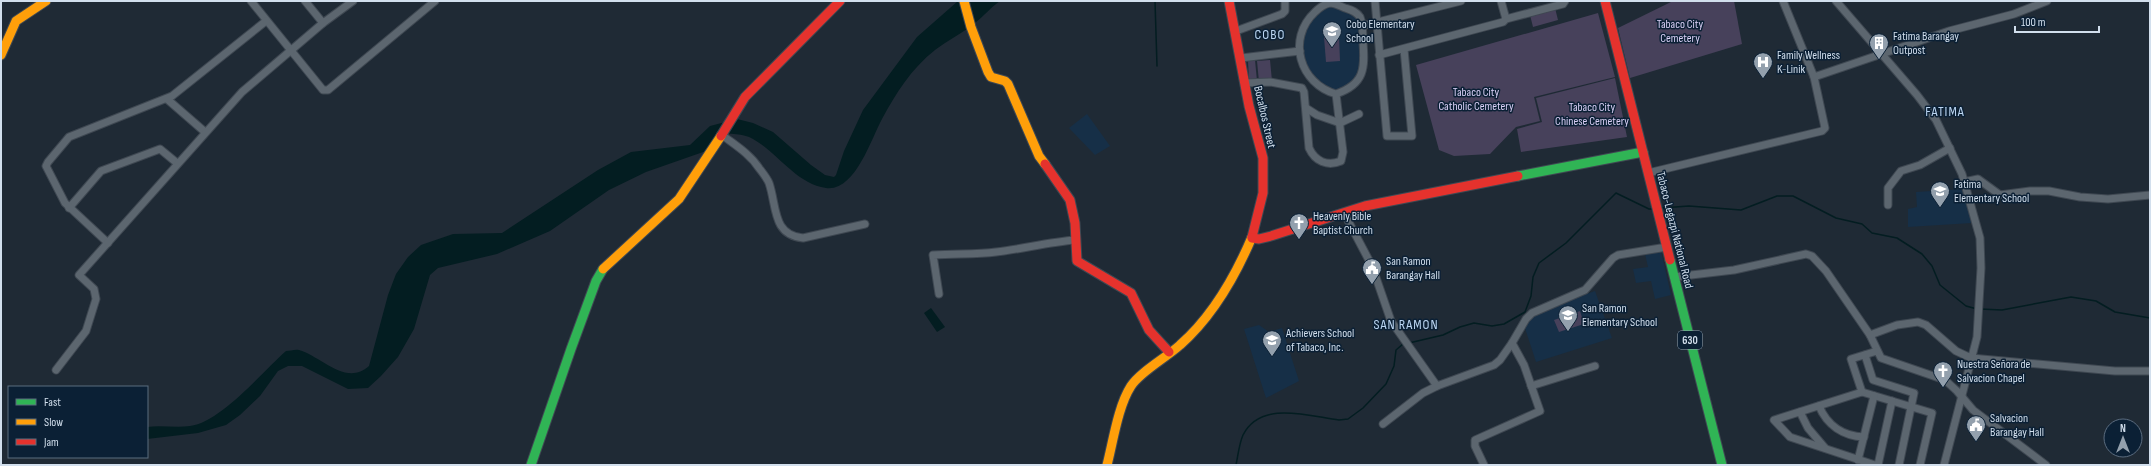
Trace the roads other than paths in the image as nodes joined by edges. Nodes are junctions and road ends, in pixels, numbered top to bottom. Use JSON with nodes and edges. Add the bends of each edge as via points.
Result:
{"nodes":[{"id":1,"x":46,"y":1,"type":"edge"},
{"id":2,"x":251,"y":1,"type":"edge"},
{"id":3,"x":305,"y":1,"type":"edge"},
{"id":4,"x":353,"y":1,"type":"edge"},
{"id":5,"x":435,"y":1,"type":"edge"},
{"id":6,"x":840,"y":1,"type":"edge"},
{"id":7,"x":964,"y":1,"type":"edge"},
{"id":8,"x":1229,"y":1,"type":"edge"},
{"id":9,"x":1285,"y":1,"type":"edge"},
{"id":10,"x":1375,"y":1,"type":"edge"},
{"id":11,"x":1461,"y":1,"type":"edge"},
{"id":12,"x":1501,"y":1,"type":"edge"},
{"id":13,"x":1565,"y":1,"type":"edge"},
{"id":14,"x":1605,"y":1,"type":"edge"},
{"id":15,"x":1783,"y":1,"type":"edge"},
{"id":16,"x":1836,"y":1,"type":"edge"},
{"id":17,"x":2046,"y":1,"type":"edge"},
{"id":18,"x":1329,"y":2,"type":"edge"},
{"id":19,"x":1506,"y":19,"type":"junction"},
{"id":20,"x":266,"y":21,"type":"junction"},
{"id":21,"x":323,"y":23,"type":"junction"},
{"id":22,"x":1377,"y":23,"type":"junction"},
{"id":23,"x":1362,"y":26,"type":"junction"},
{"id":24,"x":1236,"y":31,"type":"junction"},
{"id":25,"x":1404,"y":49,"type":"junction"},
{"id":26,"x":290,"y":51,"type":"junction"},
{"id":27,"x":1300,"y":51,"type":"junction"},
{"id":28,"x":1880,"y":54,"type":"junction"},
{"id":29,"x":1,"y":55,"type":"edge"},
{"id":30,"x":1379,"y":55,"type":"junction"},
{"id":31,"x":1241,"y":58,"type":"junction"},
{"id":32,"x":1814,"y":77,"type":"junction"},
{"id":33,"x":1312,"y":81,"type":"junction"},
{"id":34,"x":1245,"y":84,"type":"junction"},
{"id":35,"x":1302,"y":88,"type":"junction"},
{"id":36,"x":1336,"y":94,"type":"junction"},
{"id":37,"x":167,"y":99,"type":"junction"},
{"id":38,"x":1306,"y":108,"type":"junction"},
{"id":39,"x":1359,"y":114,"type":"dead end"},
{"id":40,"x":1340,"y":123,"type":"junction"},
{"id":41,"x":205,"y":132,"type":"junction"},
{"id":42,"x":723,"y":132,"type":"junction"},
{"id":43,"x":1950,"y":148,"type":"junction"},
{"id":44,"x":1643,"y":152,"type":"junction"},
{"id":45,"x":177,"y":163,"type":"junction"},
{"id":46,"x":1648,"y":173,"type":"junction"},
{"id":47,"x":1964,"y":182,"type":"junction"},
{"id":48,"x":2150,"y":195,"type":"edge"},
{"id":49,"x":1888,"y":205,"type":"dead end"},
{"id":50,"x":69,"y":208,"type":"junction"},
{"id":51,"x":1344,"y":213,"type":"junction"},
{"id":52,"x":865,"y":224,"type":"dead end"},
{"id":53,"x":1252,"y":238,"type":"junction"},
{"id":54,"x":1076,"y":240,"type":"junction"},
{"id":55,"x":108,"y":243,"type":"junction"},
{"id":56,"x":1667,"y":247,"type":"junction"},
{"id":57,"x":1674,"y":277,"type":"junction"},
{"id":58,"x":939,"y":294,"type":"dead end"},
{"id":59,"x":1870,"y":336,"type":"junction"},
{"id":60,"x":1512,"y":343,"type":"junction"},
{"id":61,"x":1877,"y":351,"type":"junction"},
{"id":62,"x":1169,"y":352,"type":"junction"},
{"id":63,"x":1865,"y":355,"type":"junction"},
{"id":64,"x":1971,"y":358,"type":"junction"},
{"id":65,"x":1595,"y":366,"type":"dead end"},
{"id":66,"x":56,"y":370,"type":"dead end"},
{"id":67,"x":2150,"y":371,"type":"edge"},
{"id":68,"x":1437,"y":386,"type":"junction"},
{"id":69,"x":1531,"y":386,"type":"junction"},
{"id":70,"x":1862,"y":392,"type":"junction"},
{"id":71,"x":1874,"y":396,"type":"junction"},
{"id":72,"x":1962,"y":396,"type":"junction"},
{"id":73,"x":1892,"y":401,"type":"junction"},
{"id":74,"x":1819,"y":406,"type":"junction"},
{"id":75,"x":1912,"y":407,"type":"junction"},
{"id":76,"x":1800,"y":412,"type":"junction"},
{"id":77,"x":1383,"y":424,"type":"dead end"},
{"id":78,"x":1864,"y":437,"type":"junction"},
{"id":79,"x":1826,"y":449,"type":"junction"},
{"id":80,"x":1859,"y":462,"type":"edge"},
{"id":81,"x":531,"y":465,"type":"edge"},
{"id":82,"x":1107,"y":465,"type":"edge"},
{"id":83,"x":1484,"y":465,"type":"edge"},
{"id":84,"x":1722,"y":465,"type":"edge"},
{"id":85,"x":1877,"y":465,"type":"edge"},
{"id":86,"x":1899,"y":465,"type":"edge"},
{"id":87,"x":1920,"y":465,"type":"edge"},
{"id":88,"x":1944,"y":465,"type":"edge"},
{"id":89,"x":2046,"y":465,"type":"edge"}],
"edges":[{"from":1,"to":29,"type":"street","via":[[16,21]]},
{"from":2,"to":20,"type":"street"},
{"from":3,"to":21,"type":"street"},
{"from":4,"to":21,"type":"street"},
{"from":5,"to":26,"type":"street","via":[[328,90],[323,90]]},
{"from":6,"to":42,"type":"street","via":[[756,84]]},
{"from":7,"to":54,"type":"street","via":[[988,72],[992,77],[1008,84],[1039,156],[1070,200],[1076,223]]},
{"from":8,"to":24,"type":"street","name":"Bocalbos Street"},
{"from":9,"to":24,"type":"street","via":[[1285,11],[1282,14]]},
{"from":10,"to":22,"type":"street"},
{"from":11,"to":22,"type":"street"},
{"from":12,"to":19,"type":"street"},
{"from":13,"to":19,"type":"street","via":[[1563,4]]},
{"from":14,"to":44,"type":"street","name":"Tabaco-Legazpi National Road","number":"630"},
{"from":15,"to":32,"type":"street"},
{"from":16,"to":28,"type":"street"},
{"from":17,"to":28,"type":"street","via":[[2014,14],[1949,31]]},
{"from":18,"to":23,"type":"street","via":[[1356,12]]},
{"from":18,"to":27,"type":"street","via":[[1306,21],[1301,35]]},
{"from":19,"to":25,"type":"street","via":[[1503,22]]},
{"from":20,"to":26,"type":"street"},
{"from":20,"to":37,"type":"street"},
{"from":21,"to":26,"type":"street"},
{"from":22,"to":23,"type":"street"},
{"from":22,"to":30,"type":"street"},
{"from":23,"to":36,"type":"street","via":[[1364,70],[1353,85]]},
{"from":24,"to":31,"type":"street","name":"Bocalbos Street"},
{"from":25,"to":30,"type":"street"},
{"from":25,"to":30,"type":"street","via":[[1412,136],[1387,136]]},
{"from":26,"to":41,"type":"street","via":[[242,92]]},
{"from":27,"to":31,"type":"street"},
{"from":27,"to":33,"type":"street","via":[[1304,67]]},
{"from":28,"to":32,"type":"street"},
{"from":28,"to":43,"type":"street","via":[[1936,120]]},
{"from":31,"to":34,"type":"street","name":"Bocalbos Street"},
{"from":32,"to":46,"type":"street","via":[[1825,128],[1822,131]]},
{"from":33,"to":35,"type":"street"},
{"from":33,"to":36,"type":"street","via":[[1327,92]]},
{"from":34,"to":35,"type":"street","via":[[1270,82]]},
{"from":34,"to":53,"type":"street","name":"Bocalbos Street","via":[[1263,158],[1264,176],[1258,219]]},
{"from":35,"to":38,"type":"street"},
{"from":36,"to":40,"type":"street"},
{"from":37,"to":41,"type":"street"},
{"from":37,"to":50,"type":"street","via":[[69,137],[61,145],[46,166]]},
{"from":38,"to":40,"type":"street"},
{"from":38,"to":40,"type":"street","via":[[1309,148],[1320,161],[1337,163],[1343,157]]},
{"from":39,"to":40,"type":"street"},
{"from":41,"to":45,"type":"street"},
{"from":42,"to":52,"type":"street","via":[[758,166],[768,182],[778,224],[794,237],[803,238]]},
{"from":42,"to":81,"type":"street","via":[[679,199],[604,267],[596,281],[570,349]]},
{"from":43,"to":47,"type":"street"},
{"from":43,"to":49,"type":"street","via":[[1920,165],[1901,171],[1888,188]]},
{"from":44,"to":46,"type":"street","name":"Tabaco-Legazpi National Road","number":"630"},
{"from":44,"to":51,"type":"street","via":[[1401,199]]},
{"from":45,"to":50,"type":"street","via":[[160,149],[101,171]]},
{"from":45,"to":55,"type":"street"},
{"from":46,"to":56,"type":"street","name":"Tabaco-Legazpi National Road","number":"630"},
{"from":47,"to":48,"type":"street","via":[[1978,179],[2000,195],[2049,191],[2108,200]]},
{"from":47,"to":64,"type":"street","via":[[1980,238],[1980,302]]},
{"from":50,"to":55,"type":"street"},
{"from":51,"to":53,"type":"street","via":[[1271,236]]},
{"from":51,"to":68,"type":"street","via":[[1372,266],[1387,313]]},
{"from":53,"to":62,"type":"street","name":"Bocalbos Street","via":[[1224,293],[1210,314],[1179,346]]},
{"from":54,"to":58,"type":"street","via":[[994,252],[933,255]]},
{"from":54,"to":62,"type":"street","via":[[1078,263],[1131,293],[1138,302],[1149,330]]},
{"from":55,"to":66,"type":"street","via":[[78,275],[94,289],[96,299],[86,331]]},
{"from":56,"to":57,"type":"street","name":"Tabaco-Legazpi National Road","number":"630"},
{"from":56,"to":60,"type":"street","via":[[1613,258],[1585,290],[1532,313]]},
{"from":57,"to":59,"type":"street","via":[[1734,270],[1806,254],[1812,256],[1826,271]]},
{"from":57,"to":84,"type":"street","name":"Tabaco-Legazpi National Road","number":"630"},
{"from":59,"to":61,"type":"street"},
{"from":59,"to":64,"type":"street","via":[[1897,325],[1918,322],[1926,325],[1956,351]]},
{"from":60,"to":68,"type":"street","via":[[1494,365]]},
{"from":60,"to":69,"type":"street","via":[[1520,356]]},
{"from":61,"to":63,"type":"street"},
{"from":61,"to":72,"type":"street","via":[[1884,360],[1945,380]]},
{"from":62,"to":82,"type":"street","name":"Bocalbos Street","via":[[1131,385],[1124,400]]},
{"from":63,"to":70,"type":"street","via":[[1852,359]]},
{"from":63,"to":75,"type":"street","via":[[1873,380],[1914,393]]},
{"from":64,"to":67,"type":"street","via":[[2115,371]]},
{"from":64,"to":72,"type":"street"},
{"from":65,"to":69,"type":"street"},
{"from":68,"to":77,"type":"street","via":[[1423,393]]},
{"from":69,"to":83,"type":"street","via":[[1540,410],[1476,440],[1475,446]]},
{"from":70,"to":71,"type":"street"},
{"from":70,"to":74,"type":"street"},
{"from":71,"to":73,"type":"street"},
{"from":71,"to":78,"type":"street"},
{"from":72,"to":88,"type":"street"},
{"from":72,"to":89,"type":"street","via":[[1973,410]]},
{"from":73,"to":75,"type":"street"},
{"from":73,"to":85,"type":"street"},
{"from":74,"to":76,"type":"street"},
{"from":74,"to":78,"type":"street","via":[[1826,419],[1840,431],[1853,437]]},
{"from":75,"to":86,"type":"street"},
{"from":75,"to":87,"type":"street","via":[[1932,413]]},
{"from":76,"to":79,"type":"street","via":[[1808,428]]},
{"from":76,"to":79,"type":"street","via":[[1774,420],[1790,437]]},
{"from":78,"to":80,"type":"street"},
{"from":79,"to":80,"type":"street"},
{"from":80,"to":85,"type":"street"}]}
